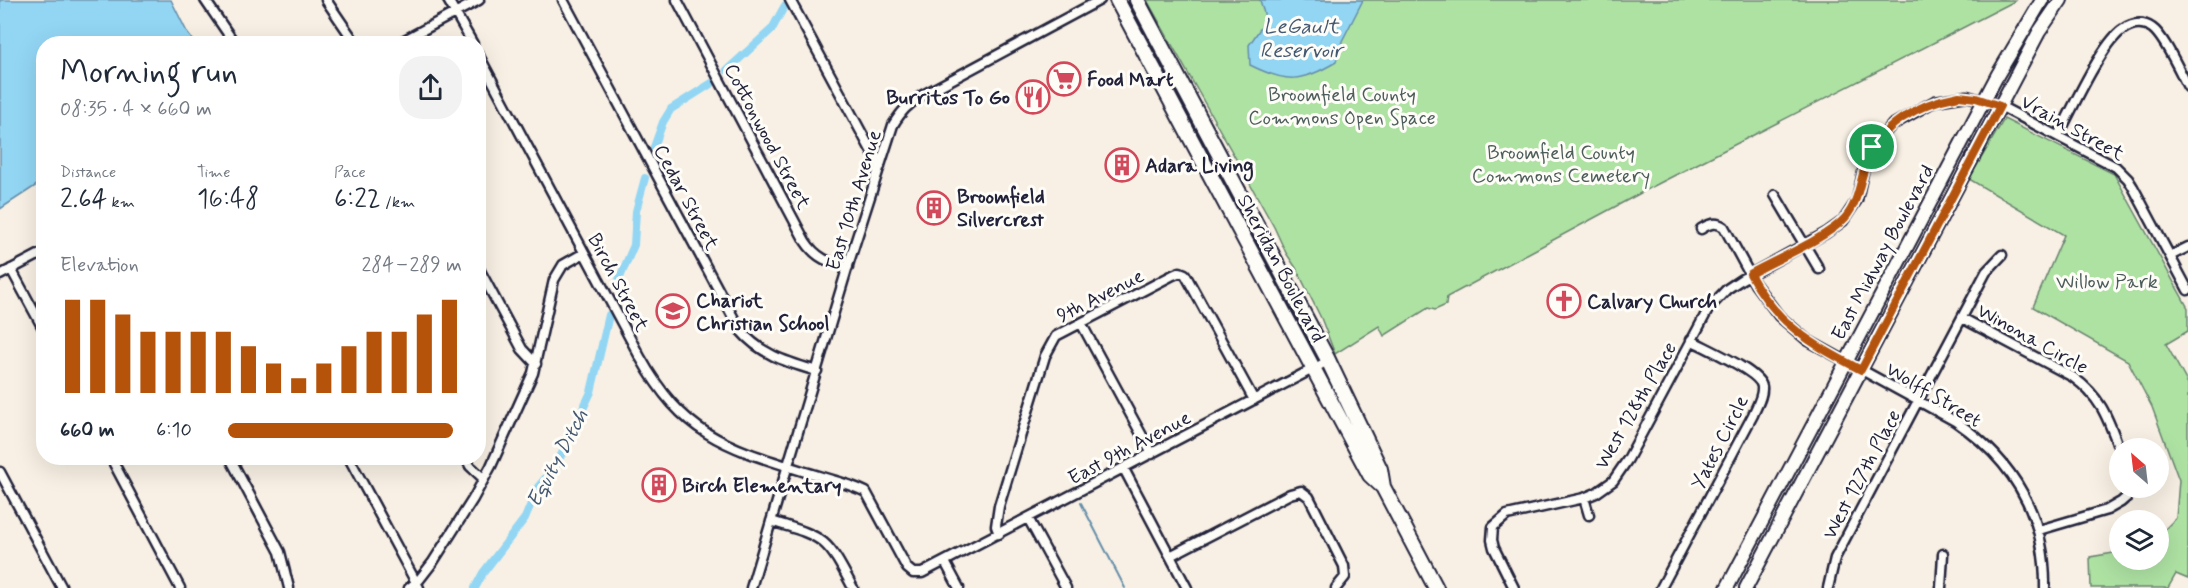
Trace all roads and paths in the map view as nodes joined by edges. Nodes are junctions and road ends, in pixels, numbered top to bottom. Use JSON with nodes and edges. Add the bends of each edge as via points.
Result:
{"nodes":[{"id":1,"x":205,"y":0,"type":"edge"},
{"id":2,"x":326,"y":0,"type":"edge"},
{"id":3,"x":448,"y":0,"type":"edge"},
{"id":4,"x":479,"y":0,"type":"edge"},
{"id":5,"x":563,"y":0,"type":"edge"},
{"id":6,"x":677,"y":0,"type":"edge"},
{"id":7,"x":790,"y":0,"type":"edge"},
{"id":8,"x":1100,"y":0,"type":"edge"},
{"id":9,"x":1117,"y":0,"type":"edge"},
{"id":10,"x":1137,"y":0,"type":"edge"},
{"id":11,"x":2042,"y":0,"type":"edge"},
{"id":12,"x":2061,"y":0,"type":"edge"},
{"id":13,"x":456,"y":12,"type":"junction"},
{"id":14,"x":230,"y":36,"type":"edge"},
{"id":15,"x":351,"y":36,"type":"edge"},
{"id":16,"x":412,"y":36,"type":"edge"},
{"id":17,"x":469,"y":36,"type":"edge"},
{"id":18,"x":486,"y":69,"type":"edge"},
{"id":19,"x":2188,"y":87,"type":"edge"},
{"id":20,"x":1984,"y":100,"type":"junction"},
{"id":21,"x":2000,"y":106,"type":"junction"},
{"id":22,"x":2058,"y":136,"type":"junction"},
{"id":23,"x":1864,"y":140,"type":"dead end"},
{"id":24,"x":1872,"y":147,"type":"junction"},
{"id":25,"x":880,"y":167,"type":"junction"},
{"id":26,"x":1775,"y":195,"type":"dead end"},
{"id":27,"x":1701,"y":229,"type":"dead end"},
{"id":28,"x":1805,"y":244,"type":"junction"},
{"id":29,"x":2188,"y":247,"type":"edge"},
{"id":30,"x":584,"y":253,"type":"junction"},
{"id":31,"x":2002,"y":255,"type":"dead end"},
{"id":32,"x":36,"y":256,"type":"edge"},
{"id":33,"x":2170,"y":256,"type":"junction"},
{"id":34,"x":848,"y":267,"type":"junction"},
{"id":35,"x":11,"y":269,"type":"junction"},
{"id":36,"x":1820,"y":269,"type":"dead end"},
{"id":37,"x":1750,"y":274,"type":"junction"},
{"id":38,"x":0,"y":275,"type":"edge"},
{"id":39,"x":486,"y":282,"type":"edge"},
{"id":40,"x":2188,"y":290,"type":"edge"},
{"id":41,"x":36,"y":315,"type":"edge"},
{"id":42,"x":1962,"y":318,"type":"junction"},
{"id":43,"x":1081,"y":323,"type":"junction"},
{"id":44,"x":1691,"y":340,"type":"junction"},
{"id":45,"x":1328,"y":362,"type":"junction"},
{"id":46,"x":1846,"y":362,"type":"junction"},
{"id":47,"x":536,"y":364,"type":"junction"},
{"id":48,"x":1313,"y":370,"type":"junction"},
{"id":49,"x":1861,"y":370,"type":"junction"},
{"id":50,"x":817,"y":371,"type":"junction"},
{"id":51,"x":1254,"y":400,"type":"junction"},
{"id":52,"x":1918,"y":401,"type":"junction"},
{"id":53,"x":2115,"y":438,"type":"edge"},
{"id":54,"x":1152,"y":454,"type":"junction"},
{"id":55,"x":115,"y":465,"type":"edge"},
{"id":56,"x":234,"y":465,"type":"edge"},
{"id":57,"x":354,"y":465,"type":"edge"},
{"id":58,"x":470,"y":465,"type":"edge"},
{"id":59,"x":788,"y":466,"type":"junction"},
{"id":60,"x":1124,"y":469,"type":"junction"},
{"id":61,"x":0,"y":472,"type":"edge"},
{"id":62,"x":484,"y":479,"type":"junction"},
{"id":63,"x":1383,"y":487,"type":"junction"},
{"id":64,"x":1584,"y":498,"type":"junction"},
{"id":65,"x":2125,"y":498,"type":"edge"},
{"id":66,"x":1589,"y":515,"type":"dead end"},
{"id":67,"x":1028,"y":518,"type":"junction"},
{"id":68,"x":771,"y":521,"type":"junction"},
{"id":69,"x":1483,"y":523,"type":"dead end"},
{"id":70,"x":1493,"y":528,"type":"junction"},
{"id":71,"x":2039,"y":530,"type":"junction"},
{"id":72,"x":999,"y":534,"type":"junction"},
{"id":73,"x":1943,"y":554,"type":"dead end"},
{"id":74,"x":1170,"y":556,"type":"junction"},
{"id":75,"x":945,"y":562,"type":"junction"},
{"id":76,"x":415,"y":586,"type":"edge"},
{"id":77,"x":62,"y":588,"type":"edge"},
{"id":78,"x":180,"y":588,"type":"edge"},
{"id":79,"x":289,"y":588,"type":"edge"},
{"id":80,"x":751,"y":588,"type":"edge"},
{"id":81,"x":853,"y":588,"type":"edge"},
{"id":82,"x":959,"y":588,"type":"edge"},
{"id":83,"x":1066,"y":588,"type":"edge"},
{"id":84,"x":1187,"y":588,"type":"edge"},
{"id":85,"x":1336,"y":588,"type":"edge"},
{"id":86,"x":1436,"y":588,"type":"edge"},
{"id":87,"x":1514,"y":588,"type":"edge"},
{"id":88,"x":1661,"y":588,"type":"edge"},
{"id":89,"x":1727,"y":588,"type":"edge"},
{"id":90,"x":1746,"y":588,"type":"edge"},
{"id":91,"x":1828,"y":588,"type":"edge"},
{"id":92,"x":1941,"y":588,"type":"edge"},
{"id":93,"x":2045,"y":588,"type":"edge"}],
"edges":[{"from":1,"to":14,"type":"street"},
{"from":2,"to":15,"type":"street"},
{"from":3,"to":13,"type":"street"},
{"from":4,"to":13,"type":"street"},
{"from":5,"to":50,"type":"street","name":"Cedar Street","via":[[740,330],[764,352]]},
{"from":6,"to":34,"type":"street","name":"Cottonwood Street","via":[[805,241],[822,259]]},
{"from":7,"to":25,"type":"street"},
{"from":8,"to":25,"type":"street","name":"East 10th Avenue","via":[[909,104],[893,125]]},
{"from":9,"to":48,"type":"main road","name":"Sheridan Boulevard"},
{"from":10,"to":45,"type":"main road","name":"Sheridan Boulevard"},
{"from":11,"to":20,"type":"main road","name":"East Midway Boulevard"},
{"from":12,"to":21,"type":"main road","name":"East Midway Boulevard","via":[[2039,32]]},
{"from":13,"to":16,"type":"street"},
{"from":13,"to":17,"type":"street"},
{"from":18,"to":30,"type":"street","name":"Birch Street"},
{"from":19,"to":22,"type":"street","via":[[2158,34],[2144,20],[2133,24],[2107,48]]},
{"from":20,"to":21,"type":"street","name":"Vrain Street"},
{"from":20,"to":24,"type":"street","name":"West 128th Place","via":[[1959,96],[1935,101],[1892,125]]},
{"from":20,"to":46,"type":"main road","name":"East Midway Boulevard"},
{"from":21,"to":22,"type":"street","name":"Vrain Street"},
{"from":21,"to":49,"type":"main road","name":"East Midway Boulevard"},
{"from":22,"to":33,"type":"street","name":"Vrain Street","via":[[2124,174]]},
{"from":23,"to":24,"type":"street"},
{"from":24,"to":28,"type":"street","name":"West 128th Place","via":[[1857,200],[1848,215]]},
{"from":25,"to":34,"type":"street","name":"East 10th Avenue"},
{"from":26,"to":28,"type":"street"},
{"from":27,"to":37,"type":"street","name":"Wolff Street","via":[[1710,224],[1724,227]]},
{"from":28,"to":36,"type":"street"},
{"from":28,"to":37,"type":"street","name":"West 128th Place"},
{"from":29,"to":33,"type":"street"},
{"from":30,"to":47,"type":"street","via":[[563,265],[554,280]]},
{"from":30,"to":59,"type":"street","name":"Birch Street","via":[[654,381],[673,406],[721,442]]},
{"from":31,"to":42,"type":"street","name":"West 127th Place","via":[[1986,272]]},
{"from":32,"to":35,"type":"street"},
{"from":33,"to":40,"type":"street","name":"Vrain Street"},
{"from":34,"to":50,"type":"street","name":"East 10th Avenue"},
{"from":35,"to":38,"type":"street"},
{"from":35,"to":41,"type":"street"},
{"from":37,"to":44,"type":"street","name":"West 128th Place","via":[[1714,302]]},
{"from":37,"to":46,"type":"street","name":"Wolff Street","via":[[1779,316],[1807,340]]},
{"from":39,"to":47,"type":"street","via":[[522,349]]},
{"from":42,"to":52,"type":"street","name":"West 127th Place"},
{"from":42,"to":53,"type":"street","name":"Winona Circle","via":[[2087,387],[2102,406]]},
{"from":43,"to":51,"type":"street","name":"9th Avenue","via":[[1173,275],[1185,274]]},
{"from":43,"to":54,"type":"street"},
{"from":43,"to":72,"type":"street","name":"9th Avenue","via":[[1056,336],[1045,356],[999,506]]},
{"from":44,"to":64,"type":"street","name":"West 128th Place","via":[[1620,472],[1606,487]]},
{"from":44,"to":88,"type":"street","name":"Yates Circle","via":[[1766,384]]},
{"from":45,"to":48,"type":"street","name":"East 9th Avenue"},
{"from":45,"to":63,"type":"main road","name":"Sheridan Boulevard","via":[[1380,469]]},
{"from":46,"to":49,"type":"street","name":"Wolff Street"},
{"from":46,"to":89,"type":"main road","name":"East Midway Boulevard"},
{"from":47,"to":62,"type":"street"},
{"from":48,"to":51,"type":"street","name":"East 9th Avenue"},
{"from":48,"to":63,"type":"main road","name":"Sheridan Boulevard","via":[[1370,475]]},
{"from":49,"to":52,"type":"street","name":"Wolff Street"},
{"from":49,"to":90,"type":"main road","name":"East Midway Boulevard"},
{"from":50,"to":59,"type":"street","name":"East 10th Avenue"},
{"from":51,"to":54,"type":"street","name":"East 9th Avenue"},
{"from":52,"to":71,"type":"street","name":"Wolff Street","via":[[1972,432],[1999,458],[2025,497]]},
{"from":52,"to":91,"type":"street","name":"West 127th Place","via":[[1835,558]]},
{"from":54,"to":60,"type":"street","name":"East 9th Avenue"},
{"from":55,"to":78,"type":"street"},
{"from":56,"to":79,"type":"street","via":[[280,552]]},
{"from":57,"to":76,"type":"street"},
{"from":58,"to":62,"type":"street"},
{"from":59,"to":68,"type":"street","name":"East 10th Avenue"},
{"from":59,"to":75,"type":"street","name":"Birch Street","via":[[866,492],[913,573]]},
{"from":60,"to":67,"type":"street","name":"East 9th Avenue"},
{"from":60,"to":74,"type":"street"},
{"from":61,"to":77,"type":"street"},
{"from":62,"to":76,"type":"street"},
{"from":63,"to":86,"type":"main road","name":"Sheridan Boulevard"},
{"from":64,"to":66,"type":"street"},
{"from":64,"to":70,"type":"street","name":"West 128th Place","via":[[1507,515]]},
{"from":65,"to":71,"type":"street","via":[[2115,506]]},
{"from":67,"to":72,"type":"street","name":"East 9th Avenue"},
{"from":67,"to":83,"type":"street"},
{"from":68,"to":80,"type":"street","name":"East 10th Avenue"},
{"from":68,"to":81,"type":"street","via":[[824,542]]},
{"from":69,"to":70,"type":"street"},
{"from":70,"to":87,"type":"street","via":[[1494,548]]},
{"from":71,"to":93,"type":"street","name":"Wolff Street"},
{"from":72,"to":75,"type":"street","name":"East 9th Avenue"},
{"from":73,"to":92,"type":"street"},
{"from":74,"to":84,"type":"street"},
{"from":74,"to":85,"type":"street","via":[[1301,491],[1309,497],[1344,566],[1345,577]]},
{"from":75,"to":82,"type":"street"}]}
